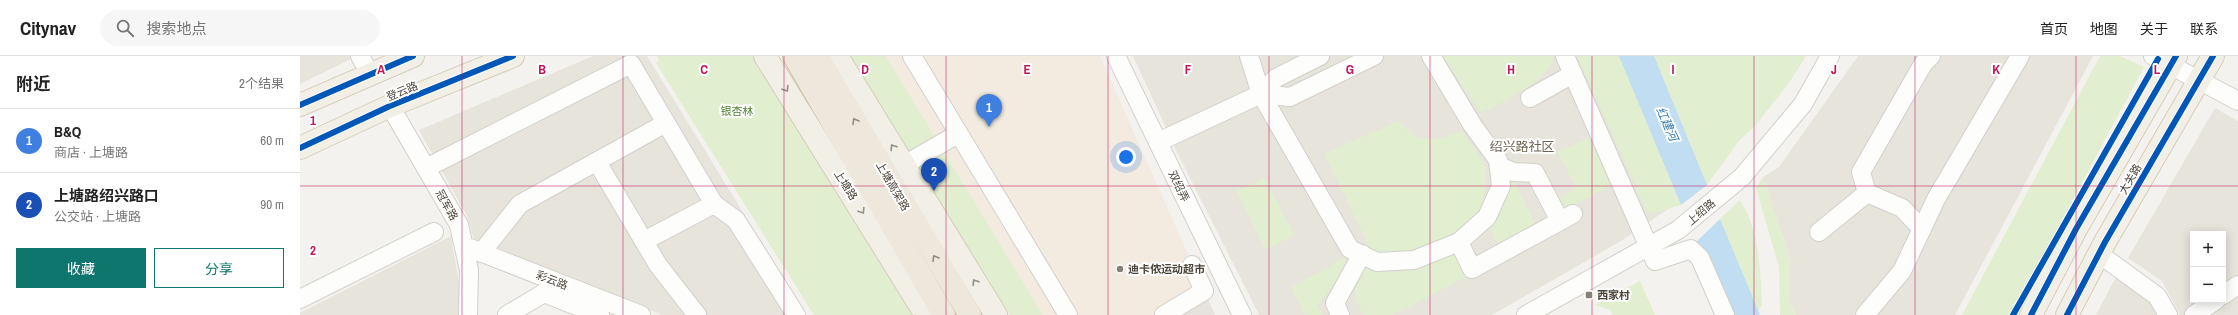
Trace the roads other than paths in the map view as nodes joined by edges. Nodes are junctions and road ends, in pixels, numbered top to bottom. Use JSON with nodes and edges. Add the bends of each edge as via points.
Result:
{"nodes":[{"id":1,"x":413,"y":56,"type":"edge"},
{"id":2,"x":512,"y":56,"type":"edge"},
{"id":3,"x":765,"y":56,"type":"edge"},
{"id":4,"x":794,"y":56,"type":"edge"},
{"id":5,"x":817,"y":56,"type":"edge"},
{"id":6,"x":837,"y":56,"type":"edge"},
{"id":7,"x":912,"y":56,"type":"edge"},
{"id":8,"x":1116,"y":56,"type":"edge"},
{"id":9,"x":1249,"y":56,"type":"edge"},
{"id":10,"x":1320,"y":56,"type":"edge"},
{"id":11,"x":1374,"y":56,"type":"edge"},
{"id":12,"x":1431,"y":56,"type":"edge"},
{"id":13,"x":1565,"y":56,"type":"edge"},
{"id":14,"x":1830,"y":56,"type":"edge"},
{"id":15,"x":1931,"y":56,"type":"edge"},
{"id":16,"x":2020,"y":56,"type":"edge"},
{"id":17,"x":2213,"y":56,"type":"edge"},
{"id":18,"x":2166,"y":59,"type":"edge"},
{"id":19,"x":365,"y":65,"type":"edge"},
{"id":20,"x":1573,"y":74,"type":"junction"},
{"id":21,"x":2199,"y":81,"type":"junction"},
{"id":22,"x":1261,"y":94,"type":"junction"},
{"id":23,"x":1530,"y":98,"type":"dead end"},
{"id":24,"x":2238,"y":101,"type":"edge"},
{"id":25,"x":300,"y":105,"type":"edge"},
{"id":26,"x":390,"y":106,"type":"junction"},
{"id":27,"x":666,"y":123,"type":"junction"},
{"id":28,"x":958,"y":134,"type":"junction"},
{"id":29,"x":1158,"y":142,"type":"junction"},
{"id":30,"x":300,"y":148,"type":"edge"},
{"id":31,"x":597,"y":162,"type":"junction"},
{"id":32,"x":904,"y":165,"type":"junction"},
{"id":33,"x":1499,"y":166,"type":"junction"},
{"id":34,"x":426,"y":168,"type":"junction"},
{"id":35,"x":1867,"y":193,"type":"junction"},
{"id":36,"x":714,"y":204,"type":"junction"},
{"id":37,"x":1922,"y":229,"type":"junction"},
{"id":38,"x":434,"y":232,"type":"dead end"},
{"id":39,"x":1819,"y":232,"type":"dead end"},
{"id":40,"x":644,"y":241,"type":"junction"},
{"id":41,"x":1459,"y":242,"type":"junction"},
{"id":42,"x":463,"y":246,"type":"junction"},
{"id":43,"x":1648,"y":247,"type":"junction"},
{"id":44,"x":481,"y":253,"type":"junction"},
{"id":45,"x":1362,"y":254,"type":"junction"},
{"id":46,"x":2099,"y":254,"type":"junction"},
{"id":47,"x":1192,"y":265,"type":"dead end"},
{"id":48,"x":2238,"y":285,"type":"edge"},
{"id":49,"x":2226,"y":293,"type":"edge"},
{"id":50,"x":300,"y":299,"type":"edge"},
{"id":51,"x":2212,"y":303,"type":"edge"},
{"id":52,"x":1166,"y":314,"type":"edge"},
{"id":53,"x":468,"y":315,"type":"edge"},
{"id":54,"x":507,"y":315,"type":"edge"},
{"id":55,"x":600,"y":315,"type":"edge"},
{"id":56,"x":640,"y":315,"type":"edge"},
{"id":57,"x":697,"y":315,"type":"edge"},
{"id":58,"x":796,"y":315,"type":"edge"},
{"id":59,"x":926,"y":315,"type":"edge"},
{"id":60,"x":944,"y":315,"type":"edge"},
{"id":61,"x":970,"y":315,"type":"edge"},
{"id":62,"x":996,"y":315,"type":"edge"},
{"id":63,"x":1068,"y":315,"type":"edge"},
{"id":64,"x":1242,"y":315,"type":"edge"},
{"id":65,"x":1340,"y":315,"type":"edge"},
{"id":66,"x":1526,"y":315,"type":"edge"},
{"id":67,"x":1725,"y":315,"type":"edge"},
{"id":68,"x":1865,"y":315,"type":"edge"},
{"id":69,"x":2031,"y":315,"type":"edge"},
{"id":70,"x":2067,"y":315,"type":"edge"},
{"id":71,"x":2168,"y":315,"type":"edge"},
{"id":72,"x":2194,"y":315,"type":"edge"}],
"edges":[{"from":1,"to":19,"type":"main road"},
{"from":2,"to":26,"type":"main road","name":"登云路"},
{"from":3,"to":59,"type":"main road","name":"上塘路","one_way":true},
{"from":4,"to":60,"type":"highway","name":"上塘高架路"},
{"from":61,"to":5,"type":"highway","name":"上塘高架路","one_way":true},
{"from":32,"to":6,"type":"main road","one_way":true},
{"from":7,"to":28,"type":"street"},
{"from":8,"to":29,"type":"street","name":"双绍弄"},
{"from":9,"to":22,"type":"street"},
{"from":10,"to":22,"type":"street","via":[[1276,78]]},
{"from":11,"to":22,"type":"street","via":[[1290,97]]},
{"from":12,"to":33,"type":"street","via":[[1473,126],[1498,160]]},
{"from":13,"to":20,"type":"street"},
{"from":14,"to":43,"type":"street","name":"上绍路","via":[[1803,104],[1742,177],[1678,230]]},
{"from":15,"to":35,"type":"street","via":[[1923,64],[1862,172]]},
{"from":16,"to":37,"type":"street","via":[[1936,199]]},
{"from":17,"to":21,"type":"main road","name":"大关路"},
{"from":18,"to":21,"type":"street"},
{"from":18,"to":69,"type":"main road","name":"大关路"},
{"from":19,"to":25,"type":"main road"},
{"from":20,"to":23,"type":"street"},
{"from":20,"to":43,"type":"street"},
{"from":21,"to":24,"type":"street"},
{"from":21,"to":46,"type":"main road","name":"大关路"},
{"from":22,"to":29,"type":"street"},
{"from":22,"to":45,"type":"street","via":[[1350,249]]},
{"from":26,"to":30,"type":"main road","name":"登云路"},
{"from":26,"to":34,"type":"street","name":"冠军路"},
{"from":27,"to":31,"type":"street"},
{"from":27,"to":34,"type":"street","via":[[631,64]]},
{"from":27,"to":36,"type":"street"},
{"from":28,"to":32,"type":"street"},
{"from":28,"to":63,"type":"street"},
{"from":29,"to":64,"type":"street","name":"双绍弄"},
{"from":31,"to":40,"type":"street"},
{"from":31,"to":44,"type":"street","via":[[520,204]]},
{"from":62,"to":32,"type":"main road","one_way":true},
{"from":33,"to":41,"type":"street","via":[[1501,186],[1487,217]]},
{"from":33,"to":41,"type":"street","via":[[1513,172],[1535,173],[1567,217],[1472,269]]},
{"from":34,"to":42,"type":"street","name":"冠军路","via":[[459,225]]},
{"from":35,"to":37,"type":"street","via":[[1902,208]]},
{"from":35,"to":39,"type":"street"},
{"from":36,"to":40,"type":"street"},
{"from":36,"to":58,"type":"street","via":[[736,220]]},
{"from":37,"to":68,"type":"street","via":[[1902,271]]},
{"from":38,"to":50,"type":"street"},
{"from":40,"to":57,"type":"street","via":[[658,265]]},
{"from":41,"to":45,"type":"street","via":[[1414,260],[1377,262]]},
{"from":42,"to":44,"type":"street","name":"彩云路"},
{"from":42,"to":53,"type":"street","name":"冠军路","via":[[469,270]]},
{"from":43,"to":66,"type":"street","name":"上绍路"},
{"from":43,"to":67,"type":"street","via":[[1655,260],[1691,249],[1700,258]]},
{"from":44,"to":56,"type":"street","name":"彩云路"},
{"from":45,"to":65,"type":"street","via":[[1335,303]]},
{"from":46,"to":70,"type":"main road","name":"大关路"},
{"from":46,"to":71,"type":"street","via":[[2158,296]]},
{"from":47,"to":52,"type":"street","via":[[1204,291]]},
{"from":48,"to":49,"type":"street"},
{"from":51,"to":72,"type":"street"},
{"from":54,"to":55,"type":"street","via":[[544,293]]}]}
